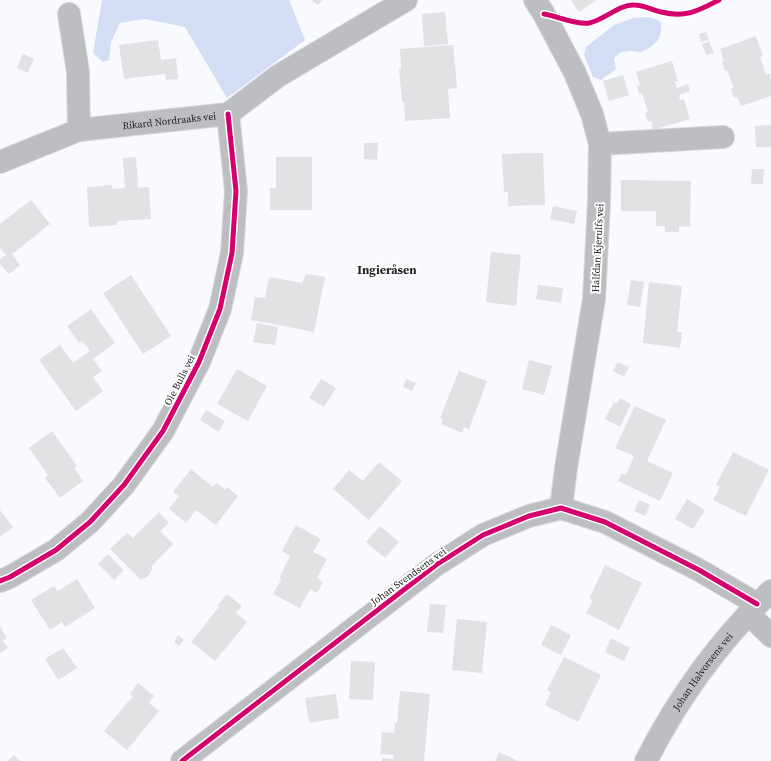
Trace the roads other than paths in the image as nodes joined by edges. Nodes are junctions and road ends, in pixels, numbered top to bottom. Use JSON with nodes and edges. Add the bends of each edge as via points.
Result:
{"nodes":[{"id":1,"x":406,"y":0,"type":"edge"},
{"id":2,"x":535,"y":0,"type":"edge"},
{"id":3,"x":69,"y":14,"type":"dead end"},
{"id":4,"x":228,"y":114,"type":"junction"},
{"id":5,"x":80,"y":130,"type":"junction"},
{"id":6,"x":723,"y":137,"type":"dead end"},
{"id":7,"x":600,"y":144,"type":"junction"},
{"id":8,"x":0,"y":162,"type":"edge"},
{"id":9,"x":561,"y":508,"type":"junction"},
{"id":10,"x":0,"y":581,"type":"edge"},
{"id":11,"x":759,"y":603,"type":"edge"},
{"id":12,"x":771,"y":636,"type":"edge"},
{"id":13,"x":182,"y":761,"type":"edge"},
{"id":14,"x":646,"y":761,"type":"edge"}],
"edges":[{"from":1,"to":4,"type":"street","name":"Rikard Nordraaks vei","via":[[278,76]]},
{"from":2,"to":7,"type":"street","name":"Halfdan Kjerulfs vei","via":[[575,73],[592,114]]},
{"from":3,"to":5,"type":"street","via":[[78,72]]},
{"from":4,"to":5,"type":"street","name":"Rikard Nordraaks vei"},
{"from":4,"to":10,"type":"street","name":"Ole Bulls vei","via":[[236,191],[232,254],[220,308],[199,362],[163,431],[124,485],[90,522],[56,550]]},
{"from":5,"to":8,"type":"street","name":"Rikard Nordraaks vei"},
{"from":6,"to":7,"type":"street"},
{"from":7,"to":9,"type":"street","name":"Halfdan Kjerulfs vei","via":[[594,299]]},
{"from":9,"to":11,"type":"street","via":[[605,522]]},
{"from":9,"to":13,"type":"street","name":"Johan Svendsens vei","via":[[529,516],[483,535],[442,561]]},
{"from":11,"to":12,"type":"street"},
{"from":11,"to":14,"type":"street","name":"Johan Halvorsens vei","via":[[730,633],[693,680]]}]}
